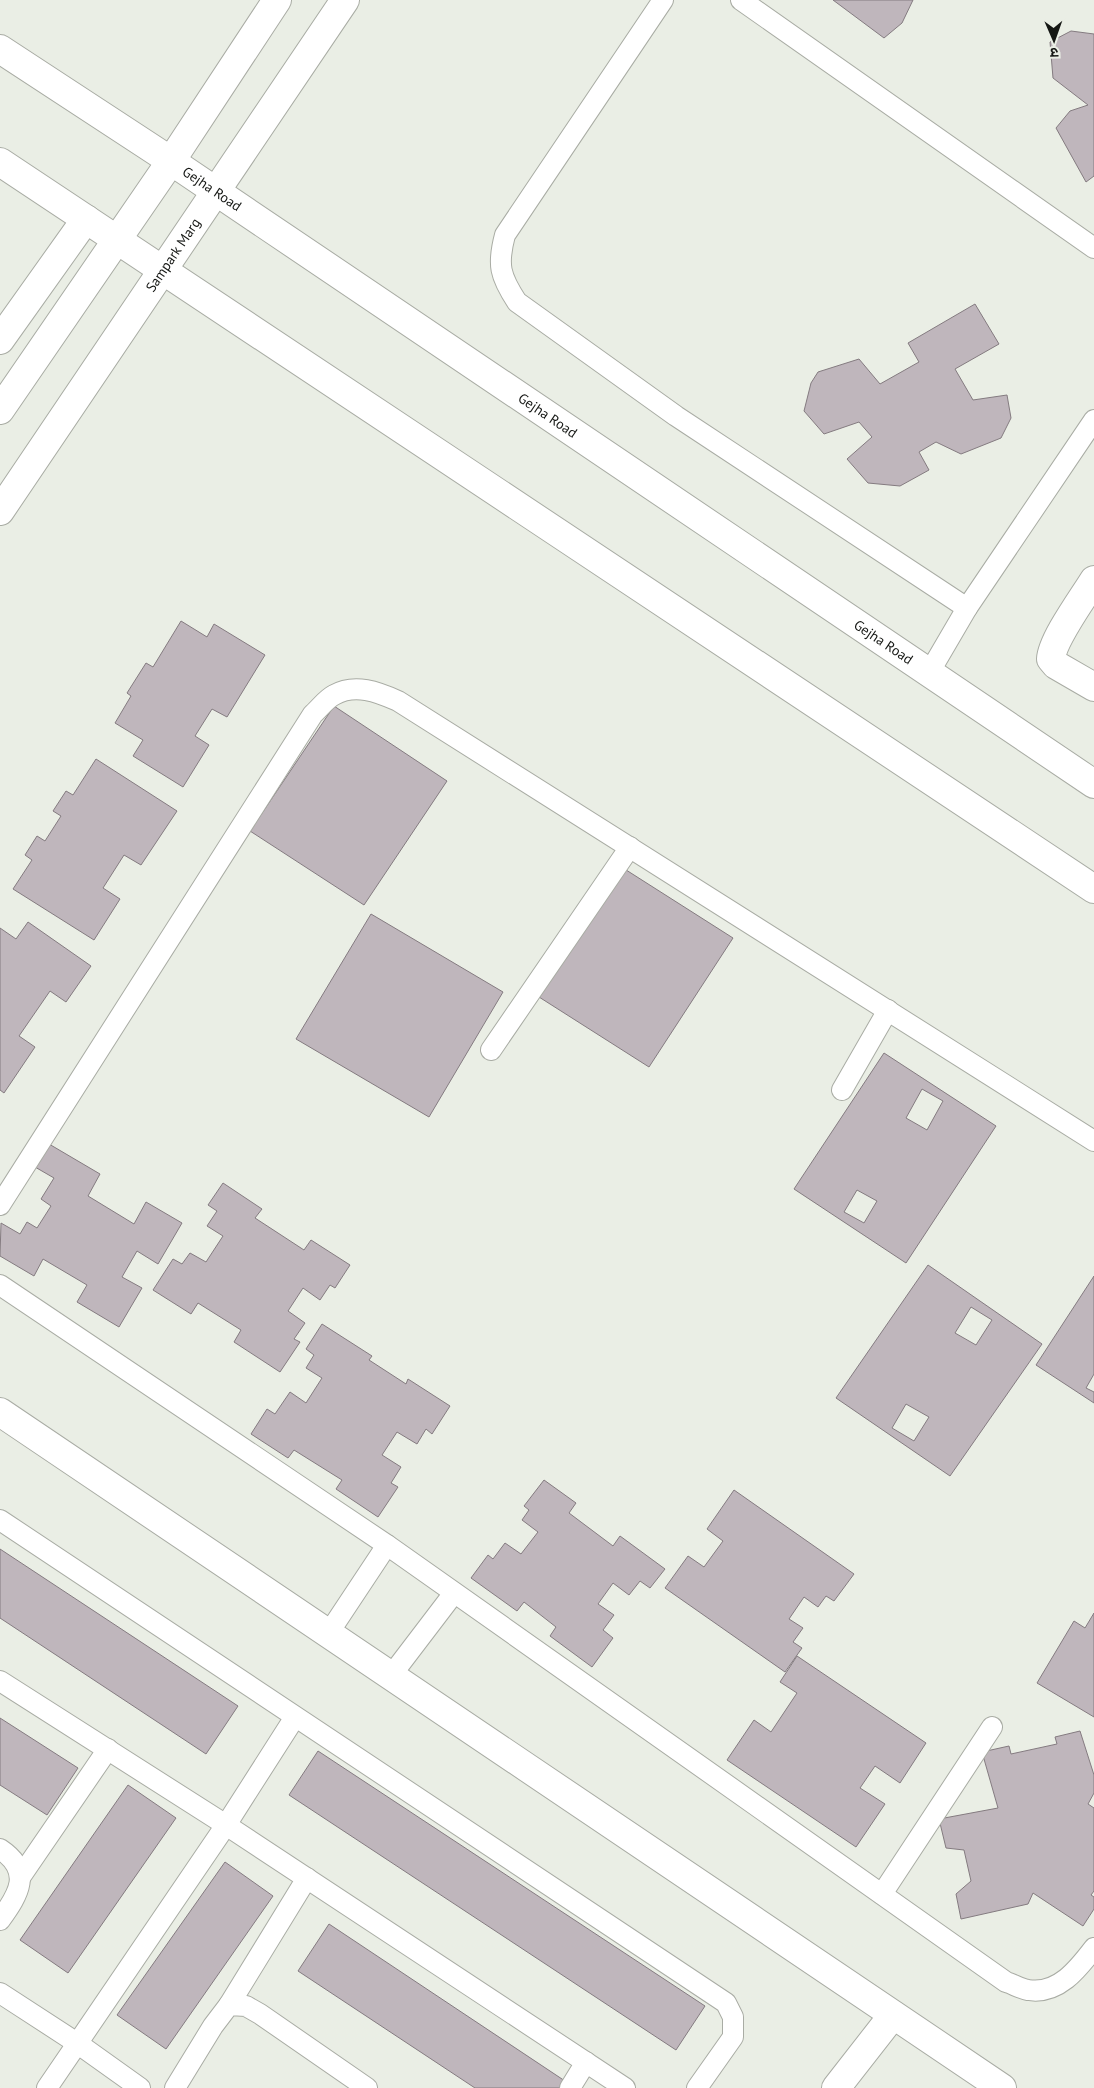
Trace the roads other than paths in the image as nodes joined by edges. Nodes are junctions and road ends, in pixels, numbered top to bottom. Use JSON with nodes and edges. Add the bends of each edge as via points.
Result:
{"nodes":[{"id":1,"x":277,"y":0,"type":"edge"},
{"id":2,"x":345,"y":0,"type":"edge"},
{"id":3,"x":663,"y":0,"type":"edge"},
{"id":4,"x":741,"y":0,"type":"edge"},
{"id":5,"x":0,"y":49,"type":"edge"},
{"id":6,"x":171,"y":161,"type":"junction"},
{"id":7,"x":0,"y":162,"type":"edge"},
{"id":8,"x":216,"y":192,"type":"junction"},
{"id":9,"x":86,"y":219,"type":"junction"},
{"id":10,"x":117,"y":238,"type":"junction"},
{"id":11,"x":1094,"y":248,"type":"edge"},
{"id":12,"x":163,"y":268,"type":"junction"},
{"id":13,"x":0,"y":340,"type":"edge"},
{"id":14,"x":0,"y":410,"type":"edge"},
{"id":15,"x":1094,"y":420,"type":"edge"},
{"id":16,"x":0,"y":511,"type":"edge"},
{"id":17,"x":1094,"y":580,"type":"edge"},
{"id":18,"x":967,"y":608,"type":"junction"},
{"id":19,"x":929,"y":673,"type":"junction"},
{"id":20,"x":1094,"y":688,"type":"edge"},
{"id":21,"x":1094,"y":784,"type":"edge"},
{"id":22,"x":630,"y":847,"type":"junction"},
{"id":23,"x":1094,"y":889,"type":"edge"},
{"id":24,"x":888,"y":1010,"type":"junction"},
{"id":25,"x":491,"y":1050,"type":"dead end"},
{"id":26,"x":842,"y":1090,"type":"dead end"},
{"id":27,"x":1094,"y":1141,"type":"edge"},
{"id":28,"x":0,"y":1205,"type":"edge"},
{"id":29,"x":0,"y":1285,"type":"edge"},
{"id":30,"x":0,"y":1412,"type":"edge"},
{"id":31,"x":0,"y":1520,"type":"edge"},
{"id":32,"x":387,"y":1545,"type":"junction"},
{"id":33,"x":454,"y":1593,"type":"junction"},
{"id":34,"x":328,"y":1634,"type":"junction"},
{"id":35,"x":390,"y":1677,"type":"junction"},
{"id":36,"x":0,"y":1681,"type":"edge"},
{"id":37,"x":295,"y":1717,"type":"junction"},
{"id":38,"x":992,"y":1727,"type":"dead end"},
{"id":39,"x":108,"y":1749,"type":"junction"},
{"id":40,"x":226,"y":1826,"type":"junction"},
{"id":41,"x":0,"y":1849,"type":"edge"},
{"id":42,"x":21,"y":1876,"type":"junction"},
{"id":43,"x":307,"y":1878,"type":"junction"},
{"id":44,"x":882,"y":1894,"type":"junction"},
{"id":45,"x":0,"y":1920,"type":"edge"},
{"id":46,"x":1094,"y":1948,"type":"edge"},
{"id":47,"x":0,"y":1992,"type":"edge"},
{"id":48,"x":229,"y":2005,"type":"junction"},
{"id":49,"x":893,"y":2014,"type":"junction"},
{"id":50,"x":77,"y":2043,"type":"junction"},
{"id":51,"x":586,"y":2062,"type":"junction"},
{"id":52,"x":46,"y":2088,"type":"edge"},
{"id":53,"x":140,"y":2088,"type":"edge"},
{"id":54,"x":175,"y":2088,"type":"edge"},
{"id":55,"x":367,"y":2088,"type":"edge"},
{"id":56,"x":570,"y":2088,"type":"edge"},
{"id":57,"x":625,"y":2088,"type":"edge"},
{"id":58,"x":697,"y":2088,"type":"edge"},
{"id":59,"x":836,"y":2088,"type":"edge"},
{"id":60,"x":1002,"y":2088,"type":"edge"}],
"edges":[{"from":1,"to":6,"type":"street"},
{"from":2,"to":8,"type":"street","name":"Sampark Marg"},
{"from":3,"to":18,"type":"lane","via":[[505,235],[500,256],[503,280],[517,302],[676,416]]},
{"from":4,"to":11,"type":"lane"},
{"from":5,"to":6,"type":"street","name":"Gejha Road"},
{"from":6,"to":8,"type":"street","name":"Gejha Road"},
{"from":6,"to":10,"type":"street"},
{"from":7,"to":9,"type":"street"},
{"from":8,"to":12,"type":"street","name":"Sampark Marg"},
{"from":8,"to":19,"type":"street","name":"Gejha Road"},
{"from":9,"to":10,"type":"street"},
{"from":9,"to":13,"type":"street"},
{"from":10,"to":12,"type":"street"},
{"from":10,"to":14,"type":"street"},
{"from":12,"to":16,"type":"street","name":"Sampark Marg"},
{"from":12,"to":23,"type":"street"},
{"from":15,"to":18,"type":"lane"},
{"from":17,"to":20,"type":"street","via":[[1052,650],[1051,659]]},
{"from":18,"to":19,"type":"lane"},
{"from":19,"to":21,"type":"street","name":"Gejha Road"},
{"from":22,"to":24,"type":"lane"},
{"from":22,"to":25,"type":"lane"},
{"from":22,"to":28,"type":"lane","via":[[398,701],[375,690],[352,690],[333,695],[314,714]]},
{"from":24,"to":26,"type":"lane"},
{"from":24,"to":27,"type":"lane"},
{"from":29,"to":32,"type":"lane"},
{"from":30,"to":34,"type":"street"},
{"from":31,"to":37,"type":"lane"},
{"from":32,"to":33,"type":"lane"},
{"from":32,"to":34,"type":"lane"},
{"from":33,"to":35,"type":"lane"},
{"from":33,"to":44,"type":"lane"},
{"from":34,"to":35,"type":"street"},
{"from":35,"to":49,"type":"street"},
{"from":36,"to":39,"type":"lane"},
{"from":37,"to":40,"type":"lane"},
{"from":37,"to":58,"type":"lane","via":[[726,2004],[733,2017],[733,2037]]},
{"from":38,"to":44,"type":"lane"},
{"from":39,"to":40,"type":"lane"},
{"from":39,"to":42,"type":"lane"},
{"from":40,"to":43,"type":"lane"},
{"from":40,"to":50,"type":"lane"},
{"from":41,"to":42,"type":"lane","via":[[16,1864]]},
{"from":42,"to":45,"type":"lane","via":[[14,1901]]},
{"from":43,"to":48,"type":"lane"},
{"from":43,"to":51,"type":"lane"},
{"from":44,"to":46,"type":"lane","via":[[1006,1982],[1029,1990],[1052,1988],[1076,1972]]},
{"from":47,"to":50,"type":"lane"},
{"from":48,"to":54,"type":"lane"},
{"from":48,"to":55,"type":"lane","via":[[246,2006],[260,2014]]},
{"from":49,"to":59,"type":"street"},
{"from":49,"to":60,"type":"street"},
{"from":50,"to":52,"type":"lane"},
{"from":50,"to":53,"type":"lane"},
{"from":51,"to":56,"type":"lane"},
{"from":51,"to":57,"type":"lane"}]}
